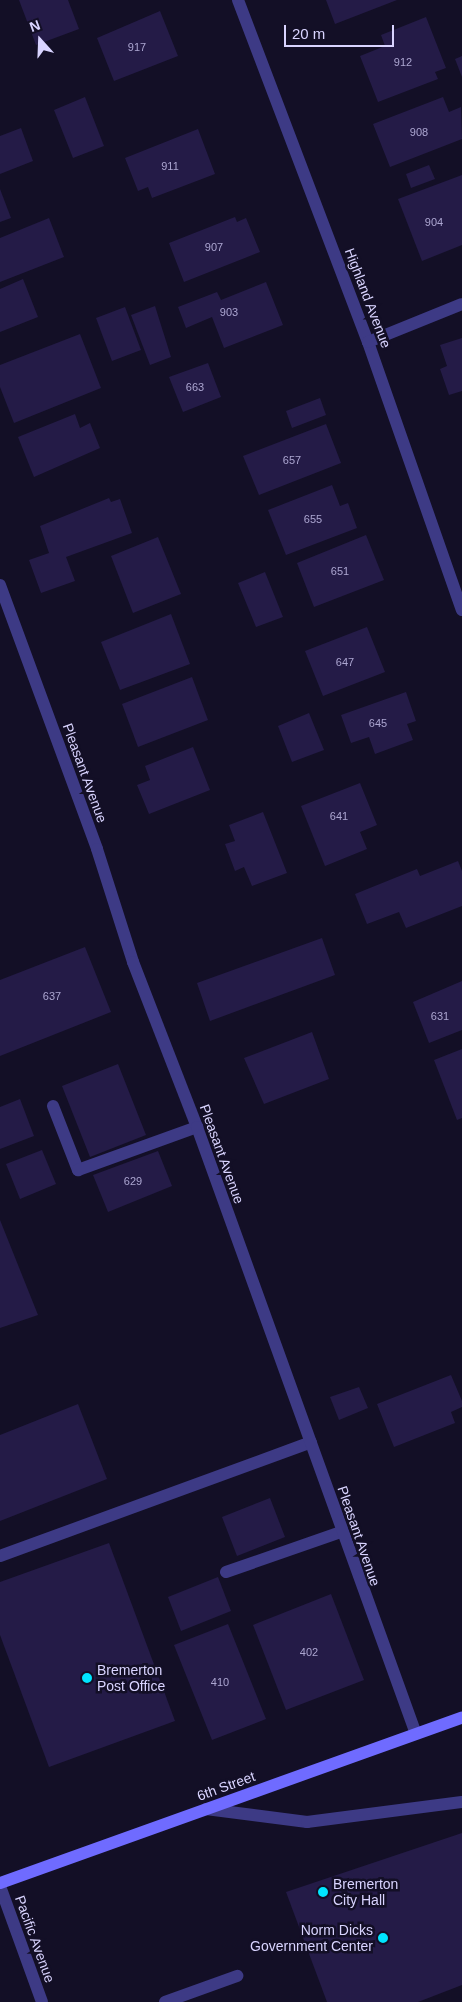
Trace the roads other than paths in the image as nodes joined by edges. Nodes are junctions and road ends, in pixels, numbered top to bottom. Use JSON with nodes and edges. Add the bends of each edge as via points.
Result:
{"nodes":[{"id":1,"x":238,"y":0,"type":"edge"},
{"id":2,"x":462,"y":304,"type":"edge"},
{"id":3,"x":368,"y":342,"type":"junction"},
{"id":4,"x":0,"y":585,"type":"edge"},
{"id":5,"x":462,"y":610,"type":"edge"},
{"id":6,"x":53,"y":1106,"type":"dead end"},
{"id":7,"x":196,"y":1127,"type":"junction"},
{"id":8,"x":311,"y":1442,"type":"junction"},
{"id":9,"x":341,"y":1532,"type":"junction"},
{"id":10,"x":0,"y":1556,"type":"edge"},
{"id":11,"x":226,"y":1572,"type":"dead end"},
{"id":12,"x":462,"y":1718,"type":"edge"},
{"id":13,"x":416,"y":1734,"type":"junction"},
{"id":14,"x":462,"y":1802,"type":"edge"},
{"id":15,"x":206,"y":1809,"type":"junction"},
{"id":16,"x":0,"y":1885,"type":"edge"},
{"id":17,"x":237,"y":1976,"type":"dead end"},
{"id":18,"x":42,"y":2002,"type":"edge"},
{"id":19,"x":165,"y":2002,"type":"edge"}],
"edges":[{"from":1,"to":3,"type":"street","name":"Highland Avenue"},
{"from":2,"to":3,"type":"street"},
{"from":3,"to":5,"type":"street","name":"Highland Avenue"},
{"from":4,"to":7,"type":"street","name":"Pleasant Avenue","via":[[96,848],[133,962]]},
{"from":6,"to":7,"type":"street","via":[[78,1170]]},
{"from":7,"to":8,"type":"street","name":"Pleasant Avenue"},
{"from":8,"to":9,"type":"street","name":"Pleasant Avenue"},
{"from":8,"to":10,"type":"street"},
{"from":9,"to":11,"type":"street"},
{"from":9,"to":13,"type":"street","name":"Pleasant Avenue"},
{"from":12,"to":13,"type":"main road","name":"6th Street"},
{"from":13,"to":15,"type":"main road","name":"6th Street"},
{"from":14,"to":15,"type":"street","via":[[307,1822]]},
{"from":15,"to":16,"type":"main road","name":"6th Street"},
{"from":16,"to":18,"type":"street","name":"Pacific Avenue"},
{"from":17,"to":19,"type":"street"}]}
